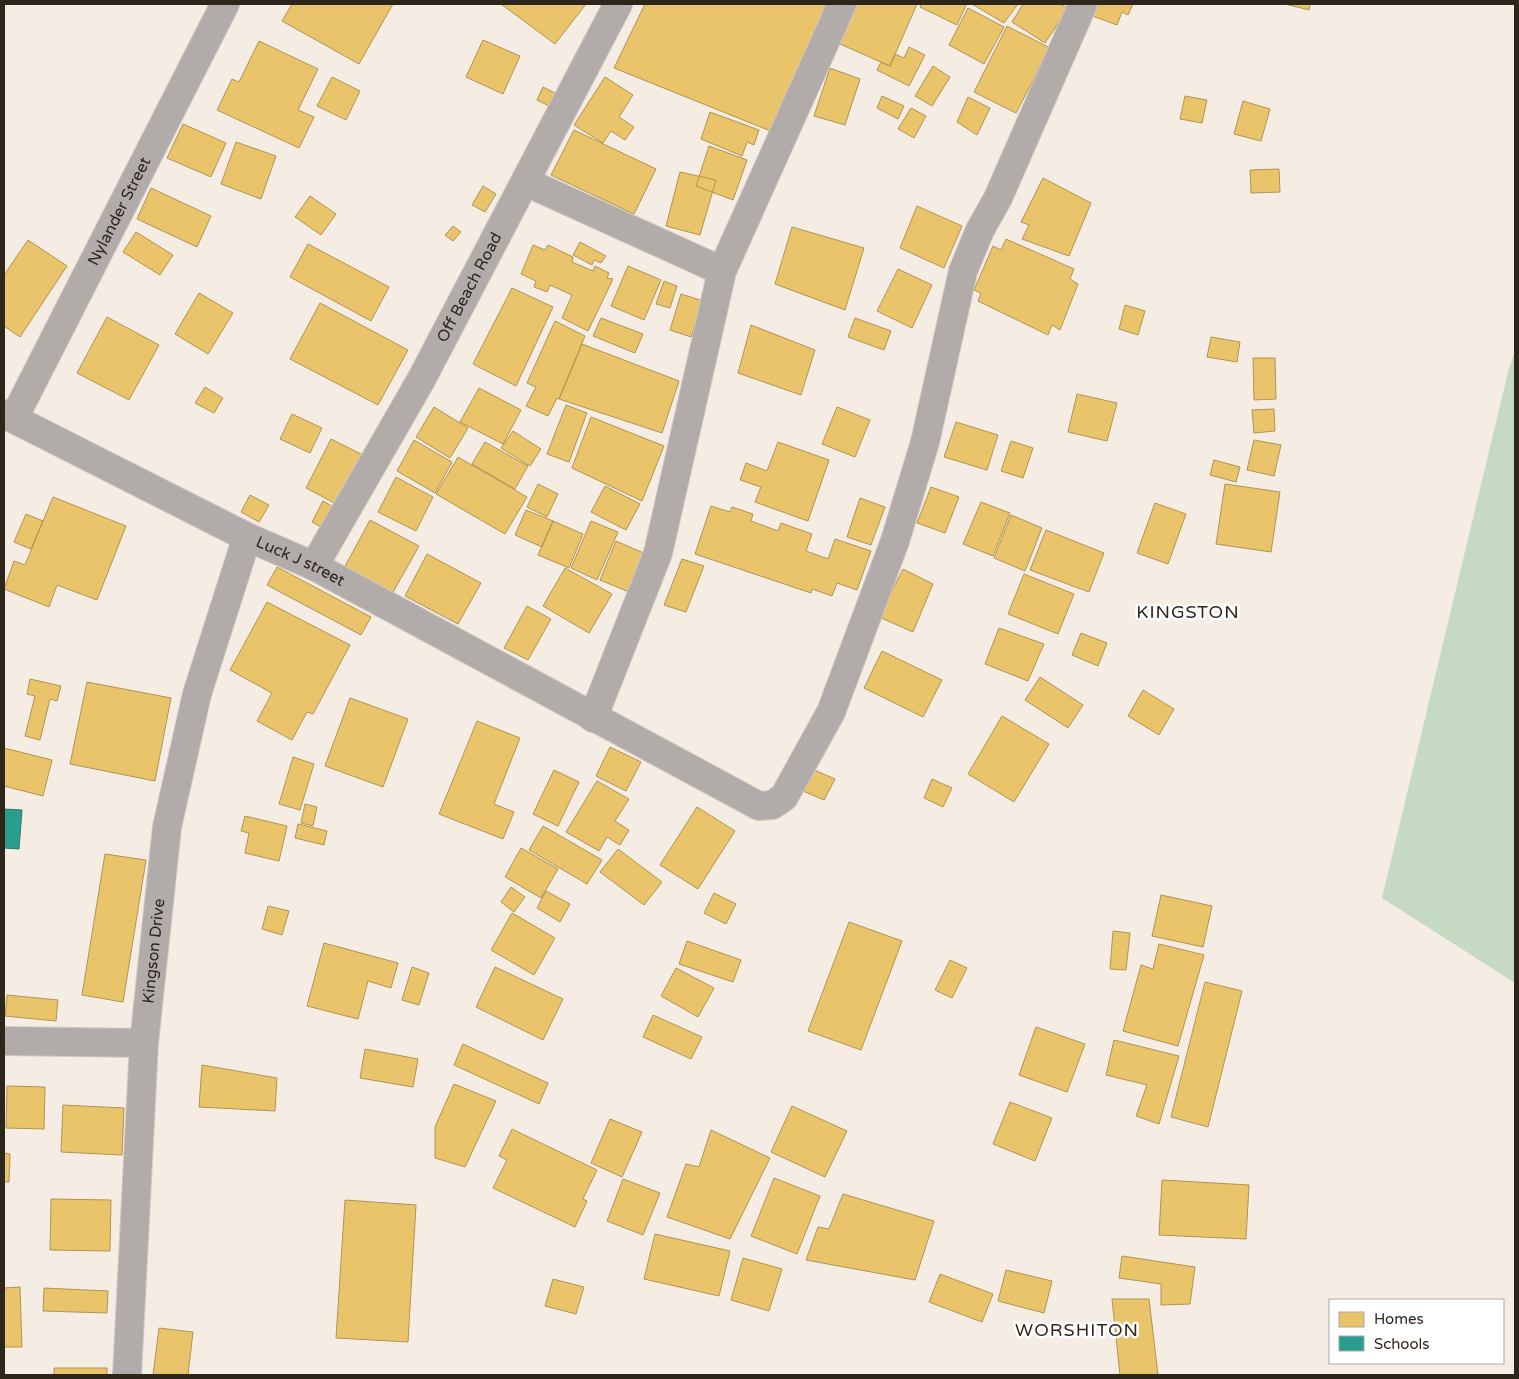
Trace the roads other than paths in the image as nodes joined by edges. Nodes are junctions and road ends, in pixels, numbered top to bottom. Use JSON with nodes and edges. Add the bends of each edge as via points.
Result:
{"nodes":[{"id":1,"x":225,"y":4,"type":"edge"},
{"id":2,"x":618,"y":4,"type":"edge"},
{"id":3,"x":842,"y":4,"type":"edge"},
{"id":4,"x":1082,"y":4,"type":"edge"},
{"id":5,"x":526,"y":182,"type":"junction"},
{"id":6,"x":722,"y":272,"type":"junction"},
{"id":7,"x":9,"y":416,"type":"edge"},
{"id":8,"x":247,"y":537,"type":"junction"},
{"id":9,"x":314,"y":566,"type":"junction"},
{"id":10,"x":593,"y":718,"type":"junction"},
{"id":11,"x":4,"y":1041,"type":"edge"},
{"id":12,"x":144,"y":1043,"type":"junction"},
{"id":13,"x":127,"y":1375,"type":"edge"}],
"edges":[{"from":1,"to":7,"type":"street","name":"Nylander Street"},
{"from":2,"to":5,"type":"street","name":"Off Beach Road"},
{"from":3,"to":6,"type":"street"},
{"from":4,"to":10,"type":"street","name":"Luck J street","via":[[963,271],[925,442],[895,541],[831,712],[784,797],[772,806],[758,806]]},
{"from":5,"to":6,"type":"street"},
{"from":5,"to":9,"type":"street","name":"Off Beach Road","via":[[421,380]]},
{"from":6,"to":10,"type":"street","via":[[658,553]]},
{"from":7,"to":8,"type":"street","name":"Luck J street"},
{"from":8,"to":9,"type":"street","name":"Luck J street"},
{"from":8,"to":12,"type":"street","name":"Kingson Drive","via":[[197,694],[167,827]]},
{"from":9,"to":10,"type":"street","name":"Luck J street"},
{"from":11,"to":12,"type":"street"},
{"from":12,"to":13,"type":"street","name":"Kingson Drive"}]}
